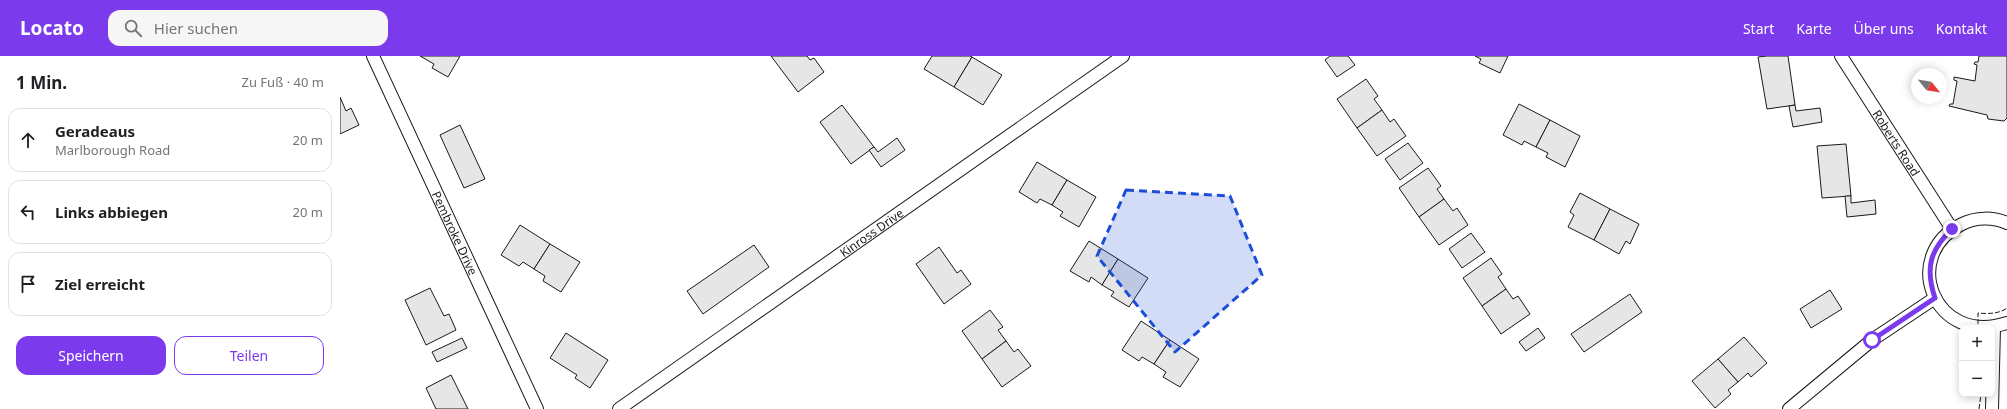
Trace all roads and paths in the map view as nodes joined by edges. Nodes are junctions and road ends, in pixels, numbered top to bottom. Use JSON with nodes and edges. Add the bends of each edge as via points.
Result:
{"nodes":[{"id":1,"x":373,"y":56,"type":"edge"},
{"id":2,"x":1123,"y":56,"type":"edge"},
{"id":3,"x":1841,"y":56,"type":"edge"},
{"id":4,"x":2007,"y":223,"type":"edge"},
{"id":5,"x":1952,"y":229,"type":"junction"},
{"id":6,"x":1935,"y":298,"type":"junction"},
{"id":7,"x":2007,"y":323,"type":"edge"},
{"id":8,"x":1968,"y":325,"type":"edge"},
{"id":9,"x":1995,"y":327,"type":"edge"},
{"id":10,"x":1993,"y":361,"type":"edge"},
{"id":11,"x":538,"y":409,"type":"edge"},
{"id":12,"x":619,"y":409,"type":"edge"},
{"id":13,"x":1789,"y":409,"type":"edge"},
{"id":14,"x":1992,"y":409,"type":"edge"}],
"edges":[{"from":1,"to":11,"type":"lane","name":"Pembroke Drive"},
{"from":2,"to":12,"type":"lane","name":"Kinross Drive"},
{"from":3,"to":5,"type":"lane","name":"Roberts Road"},
{"from":4,"to":5,"type":"lane","via":[[1988,218],[1969,221]]},
{"from":5,"to":6,"type":"lane","via":[[1941,239],[1933,253],[1930,283]]},
{"from":6,"to":8,"type":"lane","via":[[1945,312]]},
{"from":6,"to":13,"type":"lane","via":[[1872,340]]},
{"from":7,"to":9,"type":"lane"},
{"from":10,"to":14,"type":"lane"}]}
